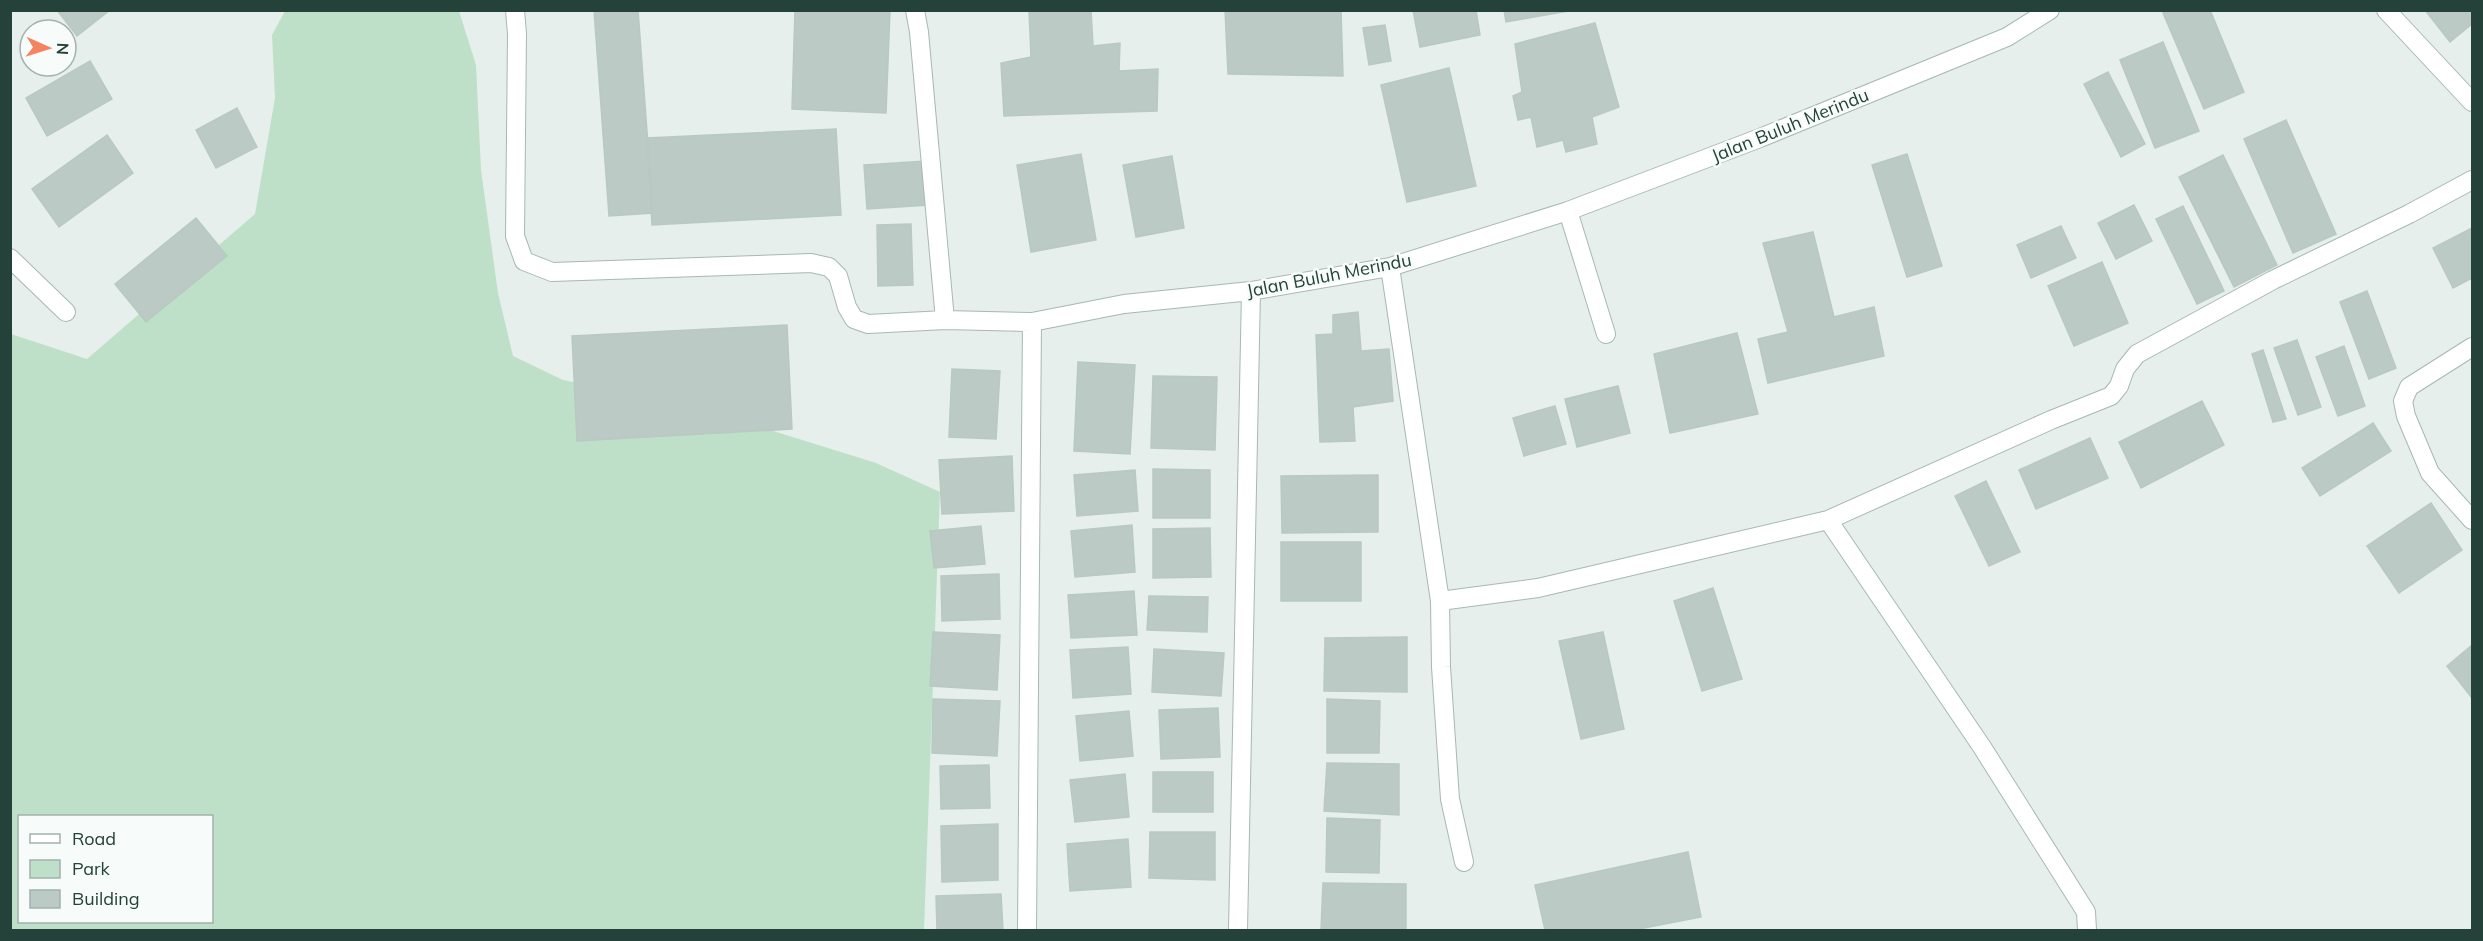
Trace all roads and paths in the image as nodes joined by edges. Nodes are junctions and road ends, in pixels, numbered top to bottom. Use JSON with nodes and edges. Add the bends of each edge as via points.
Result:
{"nodes":[{"id":1,"x":515,"y":10,"type":"edge"},
{"id":2,"x":915,"y":10,"type":"edge"},
{"id":3,"x":2050,"y":10,"type":"edge"},
{"id":4,"x":2386,"y":10,"type":"edge"},
{"id":5,"x":2472,"y":102,"type":"edge"},
{"id":6,"x":2472,"y":180,"type":"edge"},
{"id":7,"x":1568,"y":211,"type":"junction"},
{"id":8,"x":10,"y":258,"type":"edge"},
{"id":9,"x":1390,"y":267,"type":"junction"},
{"id":10,"x":1251,"y":291,"type":"junction"},
{"id":11,"x":66,"y":312,"type":"dead end"},
{"id":12,"x":945,"y":320,"type":"junction"},
{"id":13,"x":1032,"y":322,"type":"junction"},
{"id":14,"x":1605,"y":334,"type":"dead end"},
{"id":15,"x":2472,"y":347,"type":"edge"},
{"id":16,"x":1828,"y":520,"type":"junction"},
{"id":17,"x":2472,"y":520,"type":"edge"},
{"id":18,"x":1440,"y":601,"type":"junction"},
{"id":19,"x":1464,"y":862,"type":"dead end"},
{"id":20,"x":1027,"y":930,"type":"edge"},
{"id":21,"x":1238,"y":930,"type":"edge"},
{"id":22,"x":2087,"y":930,"type":"edge"}],
"edges":[{"from":1,"to":12,"type":"street","name":"Jalan Buluh Merindu","via":[[515,236],[524,261],[552,272],[811,263],[828,267],[838,276],[854,319],[868,324]]},
{"from":2,"to":12,"type":"street"},
{"from":3,"to":7,"type":"street","name":"Jalan Buluh Merindu","via":[[2007,37]]},
{"from":4,"to":5,"type":"street"},
{"from":6,"to":16,"type":"street","via":[[2272,280],[2137,354],[2111,396]]},
{"from":7,"to":9,"type":"street","name":"Jalan Buluh Merindu"},
{"from":7,"to":14,"type":"street"},
{"from":8,"to":11,"type":"street"},
{"from":9,"to":10,"type":"street","name":"Jalan Buluh Merindu"},
{"from":9,"to":18,"type":"street"},
{"from":10,"to":13,"type":"street","name":"Jalan Buluh Merindu","via":[[1124,304]]},
{"from":10,"to":21,"type":"street"},
{"from":12,"to":13,"type":"street","name":"Jalan Buluh Merindu"},
{"from":13,"to":20,"type":"street"},
{"from":15,"to":17,"type":"street","via":[[2409,387],[2403,401],[2430,473]]},
{"from":16,"to":18,"type":"street","via":[[1539,588]]},
{"from":16,"to":22,"type":"street","via":[[1982,747],[2086,912]]},
{"from":18,"to":19,"type":"street","via":[[1450,799]]}]}
